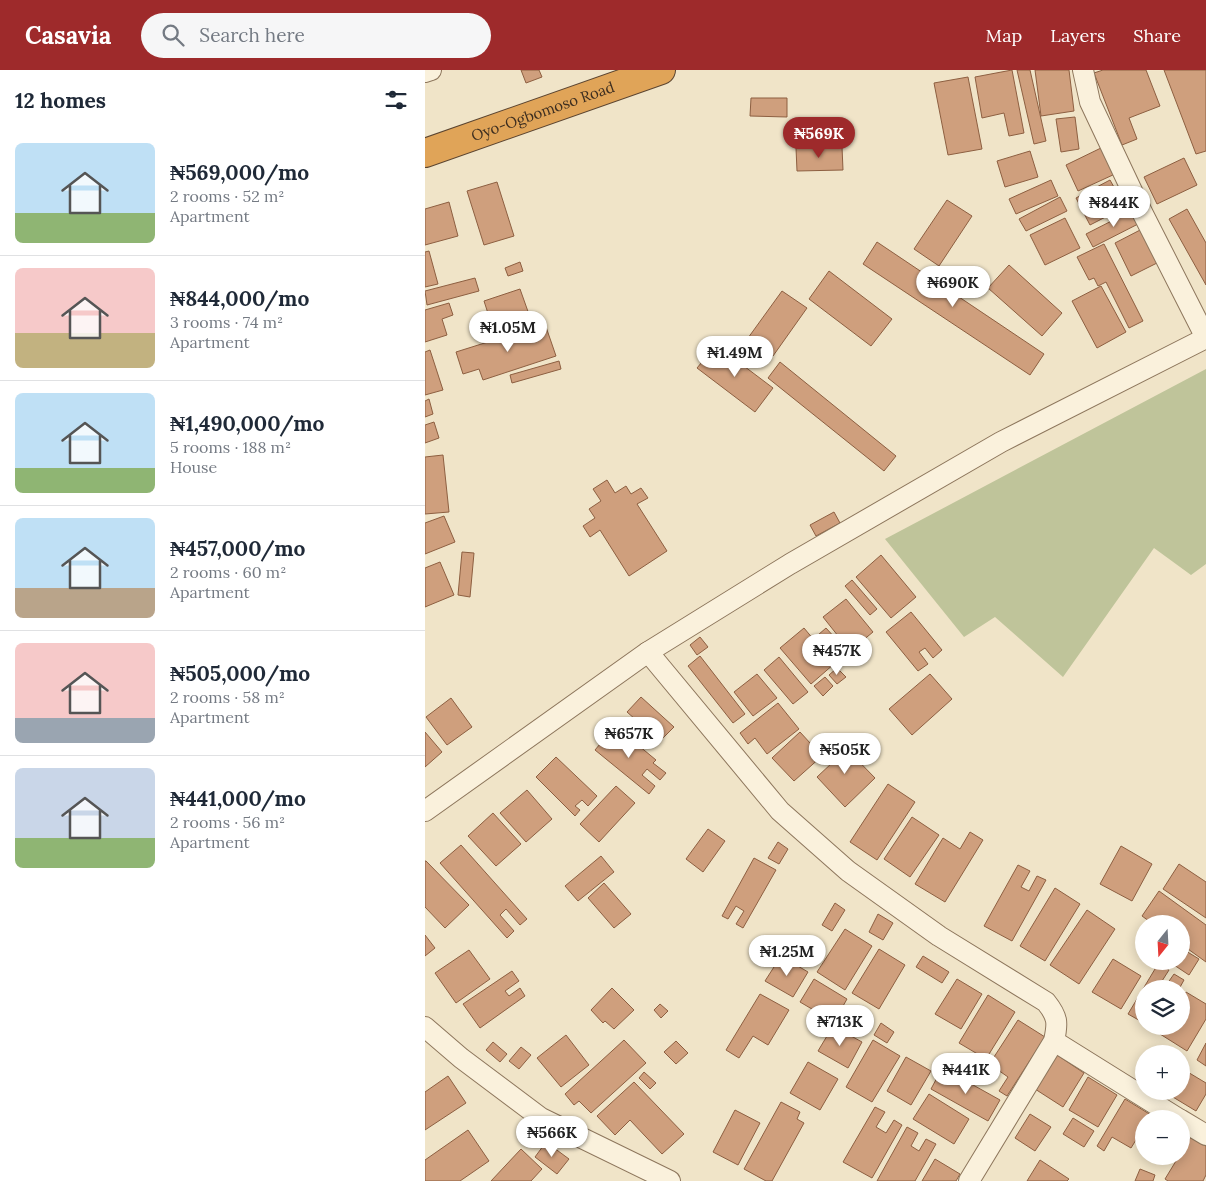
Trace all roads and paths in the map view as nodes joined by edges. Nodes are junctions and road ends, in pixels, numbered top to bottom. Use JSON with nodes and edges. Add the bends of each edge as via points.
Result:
{"nodes":[{"id":1,"x":431,"y":70,"type":"edge"},
{"id":2,"x":661,"y":70,"type":"edge"},
{"id":3,"x":1083,"y":70,"type":"edge"},
{"id":4,"x":425,"y":72,"type":"edge"},
{"id":5,"x":425,"y":153,"type":"edge"},
{"id":6,"x":1206,"y":338,"type":"edge"},
{"id":7,"x":648,"y":652,"type":"junction"},
{"id":8,"x":425,"y":811,"type":"edge"},
{"id":9,"x":425,"y":1027,"type":"edge"},
{"id":10,"x":1054,"y":1041,"type":"junction"},
{"id":11,"x":1165,"y":1110,"type":"edge"},
{"id":12,"x":1190,"y":1125,"type":"edge"},
{"id":13,"x":1206,"y":1135,"type":"edge"},
{"id":14,"x":670,"y":1181,"type":"edge"},
{"id":15,"x":969,"y":1181,"type":"edge"}],
"edges":[{"from":1,"to":4,"type":"street"},
{"from":2,"to":5,"type":"highway","name":"Oyo-Ogbomoso Road"},
{"from":3,"to":6,"type":"street","via":[[1090,102]]},
{"from":6,"to":7,"type":"street","via":[[1001,442],[789,564]]},
{"from":7,"to":8,"type":"street"},
{"from":7,"to":10,"type":"street","via":[[780,812],[847,871],[939,936],[1046,1002],[1054,1012],[1057,1024]]},
{"from":9,"to":14,"type":"street","via":[[541,1118]]},
{"from":10,"to":11,"type":"street"},
{"from":10,"to":15,"type":"street"},
{"from":12,"to":13,"type":"street"}]}
